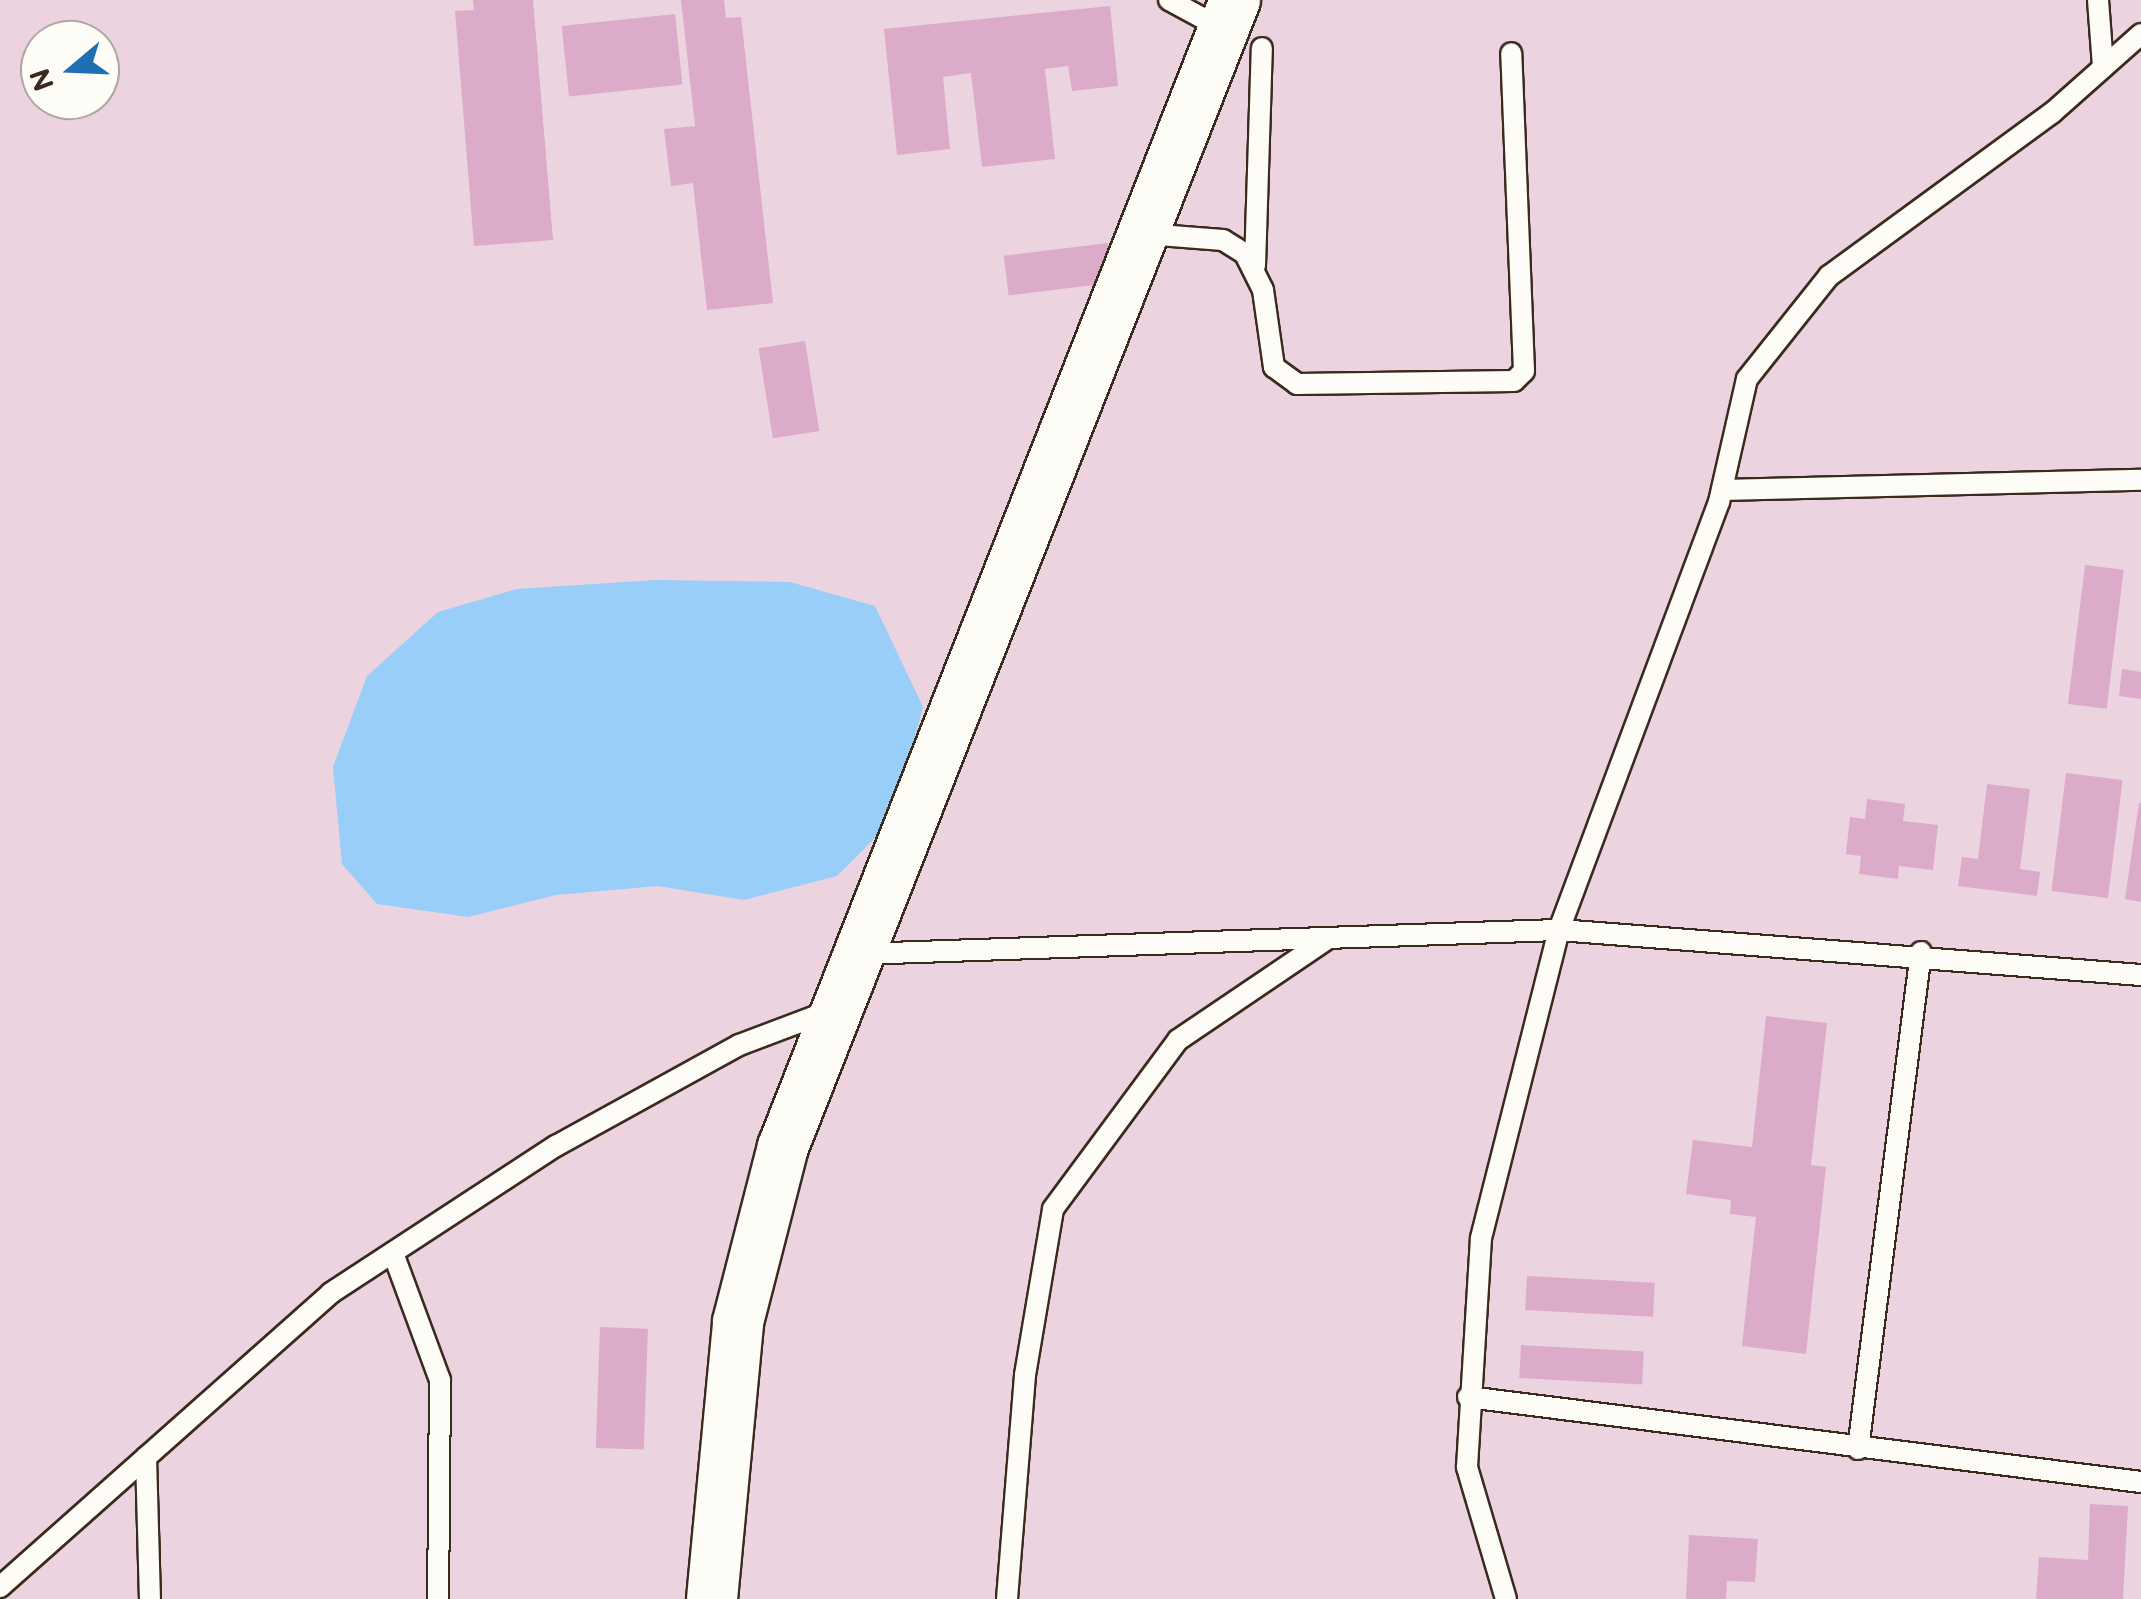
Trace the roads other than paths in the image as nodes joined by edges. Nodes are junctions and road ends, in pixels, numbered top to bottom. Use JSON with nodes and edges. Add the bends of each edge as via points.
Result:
{"nodes":[{"id":1,"x":1169,"y":0,"type":"edge"},
{"id":2,"x":2098,"y":0,"type":"edge"},
{"id":3,"x":1239,"y":25,"type":"edge"},
{"id":4,"x":2141,"y":34,"type":"edge"},
{"id":5,"x":1511,"y":53,"type":"dead end"},
{"id":6,"x":2103,"y":68,"type":"junction"},
{"id":7,"x":1145,"y":234,"type":"junction"},
{"id":8,"x":1256,"y":266,"type":"junction"},
{"id":9,"x":2141,"y":480,"type":"edge"},
{"id":10,"x":1722,"y":490,"type":"junction"},
{"id":11,"x":1559,"y":930,"type":"junction"},
{"id":12,"x":1326,"y":938,"type":"junction"},
{"id":13,"x":1922,"y":952,"type":"junction"},
{"id":14,"x":859,"y":954,"type":"junction"},
{"id":15,"x":2141,"y":975,"type":"edge"},
{"id":16,"x":837,"y":1008,"type":"junction"},
{"id":17,"x":393,"y":1253,"type":"junction"},
{"id":18,"x":1468,"y":1397,"type":"junction"},
{"id":19,"x":1858,"y":1448,"type":"junction"},
{"id":20,"x":146,"y":1457,"type":"junction"},
{"id":21,"x":2141,"y":1482,"type":"edge"},
{"id":22,"x":0,"y":1587,"type":"edge"},
{"id":23,"x":150,"y":1599,"type":"edge"},
{"id":24,"x":438,"y":1599,"type":"edge"},
{"id":25,"x":712,"y":1599,"type":"edge"},
{"id":26,"x":1008,"y":1599,"type":"edge"},
{"id":27,"x":1506,"y":1599,"type":"edge"}],
"edges":[{"from":1,"to":3,"type":"lane"},
{"from":2,"to":6,"type":"lane"},
{"from":3,"to":7,"type":"street"},
{"from":3,"to":8,"type":"lane"},
{"from":4,"to":6,"type":"lane"},
{"from":5,"to":8,"type":"lane","via":[[1521,378],[1297,384],[1274,367]]},
{"from":6,"to":10,"type":"lane","via":[[1829,276],[1747,379]]},
{"from":7,"to":8,"type":"lane","via":[[1222,240]]},
{"from":7,"to":14,"type":"street"},
{"from":9,"to":10,"type":"lane"},
{"from":10,"to":11,"type":"lane"},
{"from":11,"to":12,"type":"lane"},
{"from":11,"to":13,"type":"lane"},
{"from":11,"to":18,"type":"lane","via":[[1481,1238]]},
{"from":12,"to":14,"type":"lane"},
{"from":12,"to":26,"type":"lane","via":[[1178,1040],[1053,1209],[1024,1375]]},
{"from":13,"to":15,"type":"lane"},
{"from":13,"to":19,"type":"lane"},
{"from":14,"to":16,"type":"street"},
{"from":16,"to":17,"type":"lane","via":[[739,1046],[639,1100]]},
{"from":16,"to":25,"type":"street","via":[[783,1146],[738,1322]]},
{"from":17,"to":20,"type":"lane","via":[[331,1293]]},
{"from":17,"to":24,"type":"lane","via":[[440,1380]]},
{"from":18,"to":19,"type":"lane"},
{"from":18,"to":27,"type":"lane","via":[[1467,1468]]},
{"from":19,"to":21,"type":"lane"},
{"from":20,"to":22,"type":"lane"},
{"from":20,"to":23,"type":"lane"}]}
